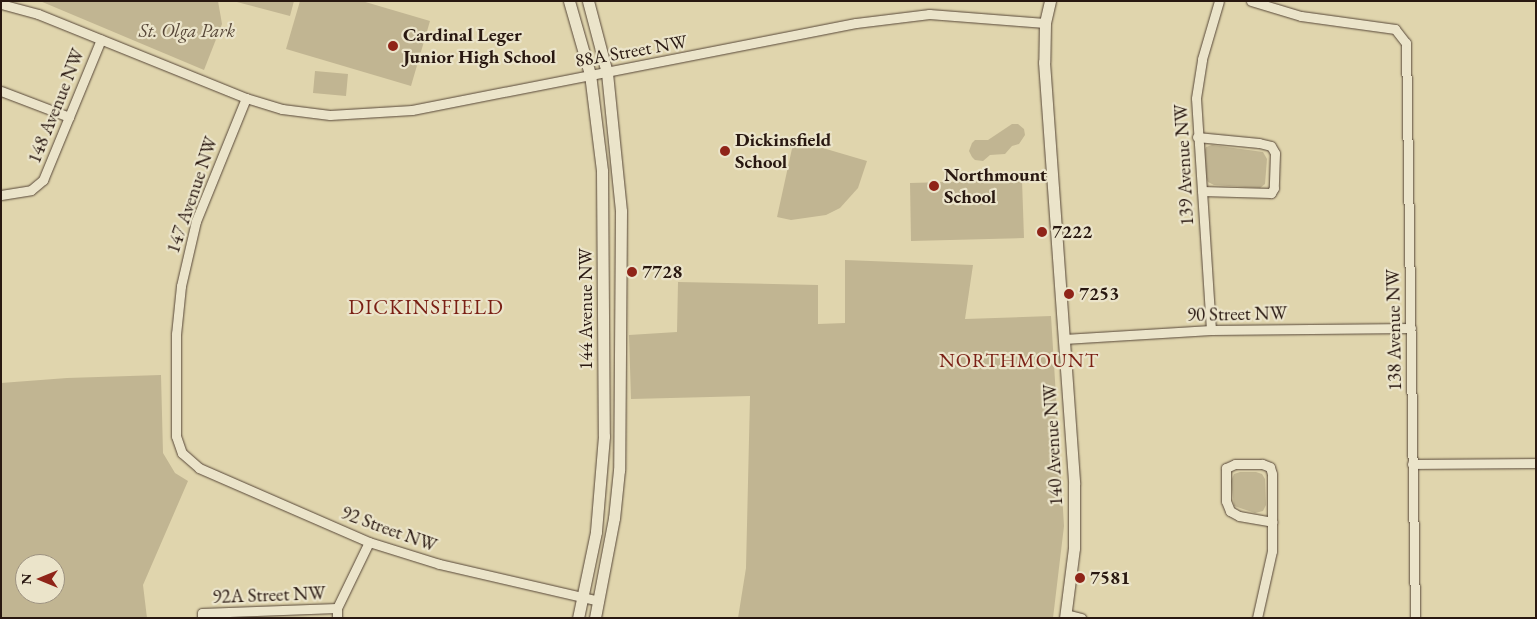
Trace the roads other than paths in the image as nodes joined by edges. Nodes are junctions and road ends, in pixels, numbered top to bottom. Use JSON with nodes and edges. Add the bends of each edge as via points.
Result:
{"nodes":[{"id":1,"x":569,"y":1,"type":"edge"},
{"id":2,"x":588,"y":1,"type":"edge"},
{"id":3,"x":1050,"y":1,"type":"edge"},
{"id":4,"x":1219,"y":1,"type":"edge"},
{"id":5,"x":1251,"y":1,"type":"edge"},
{"id":6,"x":1,"y":4,"type":"edge"},
{"id":7,"x":1045,"y":23,"type":"junction"},
{"id":8,"x":101,"y":39,"type":"junction"},
{"id":9,"x":607,"y":73,"type":"junction"},
{"id":10,"x":590,"y":74,"type":"junction"},
{"id":11,"x":1,"y":92,"type":"edge"},
{"id":12,"x":246,"y":98,"type":"junction"},
{"id":13,"x":68,"y":117,"type":"junction"},
{"id":14,"x":1198,"y":137,"type":"junction"},
{"id":15,"x":1202,"y":191,"type":"junction"},
{"id":16,"x":1,"y":195,"type":"edge"},
{"id":17,"x":1411,"y":328,"type":"junction"},
{"id":18,"x":1211,"y":330,"type":"junction"},
{"id":19,"x":1064,"y":339,"type":"junction"},
{"id":20,"x":182,"y":453,"type":"joint"},
{"id":21,"x":1536,"y":463,"type":"edge"},
{"id":22,"x":1412,"y":464,"type":"junction"},
{"id":23,"x":1272,"y":522,"type":"junction"},
{"id":24,"x":369,"y":542,"type":"junction"},
{"id":25,"x":584,"y":597,"type":"junction"},
{"id":26,"x":599,"y":601,"type":"junction"},
{"id":27,"x":337,"y":613,"type":"edge"},
{"id":28,"x":202,"y":615,"type":"edge"},
{"id":29,"x":1065,"y":616,"type":"edge"},
{"id":30,"x":578,"y":618,"type":"edge"},
{"id":31,"x":595,"y":618,"type":"edge"},
{"id":32,"x":1081,"y":618,"type":"edge"},
{"id":33,"x":1257,"y":618,"type":"edge"},
{"id":34,"x":1414,"y":618,"type":"edge"}],
"edges":[{"from":1,"to":10,"type":"street","name":"144 Avenue NW"},
{"from":2,"to":9,"type":"street","name":"144 Avenue NW"},
{"from":3,"to":7,"type":"street","name":"140 Avenue NW"},
{"from":4,"to":14,"type":"street","name":"139 Avenue NW","via":[[1202,59],[1196,98]]},
{"from":5,"to":17,"type":"street","name":"138 Avenue NW","via":[[1301,16],[1396,29],[1406,43]]},
{"from":6,"to":8,"type":"street","name":"88A Street NW","via":[[38,14]]},
{"from":7,"to":9,"type":"street","name":"88A Street NW","via":[[929,14],[856,23]]},
{"from":7,"to":19,"type":"street","name":"140 Avenue NW","via":[[1044,62]]},
{"from":8,"to":12,"type":"street","name":"88A Street NW"},
{"from":8,"to":13,"type":"street","name":"148 Avenue NW"},
{"from":9,"to":10,"type":"street","name":"88A Street NW"},
{"from":9,"to":26,"type":"street","name":"144 Avenue NW","via":[[622,211],[621,419],[614,518]]},
{"from":10,"to":12,"type":"street","name":"88A Street NW","via":[[412,110],[374,114],[330,115],[282,109]]},
{"from":10,"to":25,"type":"street","name":"144 Avenue NW","via":[[602,171],[604,436],[596,532]]},
{"from":11,"to":13,"type":"street"},
{"from":12,"to":20,"type":"street","name":"147 Avenue NW","via":[[204,199],[182,278],[176,334],[176,436]]},
{"from":13,"to":16,"type":"street","name":"148 Avenue NW","via":[[39,185],[27,192]]},
{"from":14,"to":15,"type":"street","name":"139 Avenue NW"},
{"from":14,"to":15,"type":"street","via":[[1259,143],[1271,146],[1275,153],[1271,193]]},
{"from":15,"to":18,"type":"street","name":"139 Avenue NW"},
{"from":17,"to":18,"type":"street","name":"90 Street NW"},
{"from":17,"to":22,"type":"street","name":"138 Avenue NW"},
{"from":18,"to":19,"type":"street","name":"90 Street NW"},
{"from":19,"to":29,"type":"street","name":"140 Avenue NW","via":[[1074,484],[1074,548]]},
{"from":20,"to":24,"type":"street","name":"92 Street NW","via":[[198,468]]},
{"from":21,"to":22,"type":"street"},
{"from":22,"to":34,"type":"street","name":"138 Avenue NW"},
{"from":23,"to":23,"type":"street","via":[[1270,467],[1235,464],[1226,468],[1226,501],[1230,511],[1239,516]]},
{"from":23,"to":33,"type":"street","via":[[1272,551]]},
{"from":24,"to":25,"type":"street","name":"92 Street NW","via":[[438,564]]},
{"from":24,"to":27,"type":"street"},
{"from":25,"to":26,"type":"street","name":"92 Street NW"},
{"from":25,"to":30,"type":"street","name":"144 Avenue NW"},
{"from":26,"to":31,"type":"street","name":"144 Avenue NW"},
{"from":27,"to":28,"type":"street","name":"92A Street NW"},
{"from":29,"to":32,"type":"street"}]}
